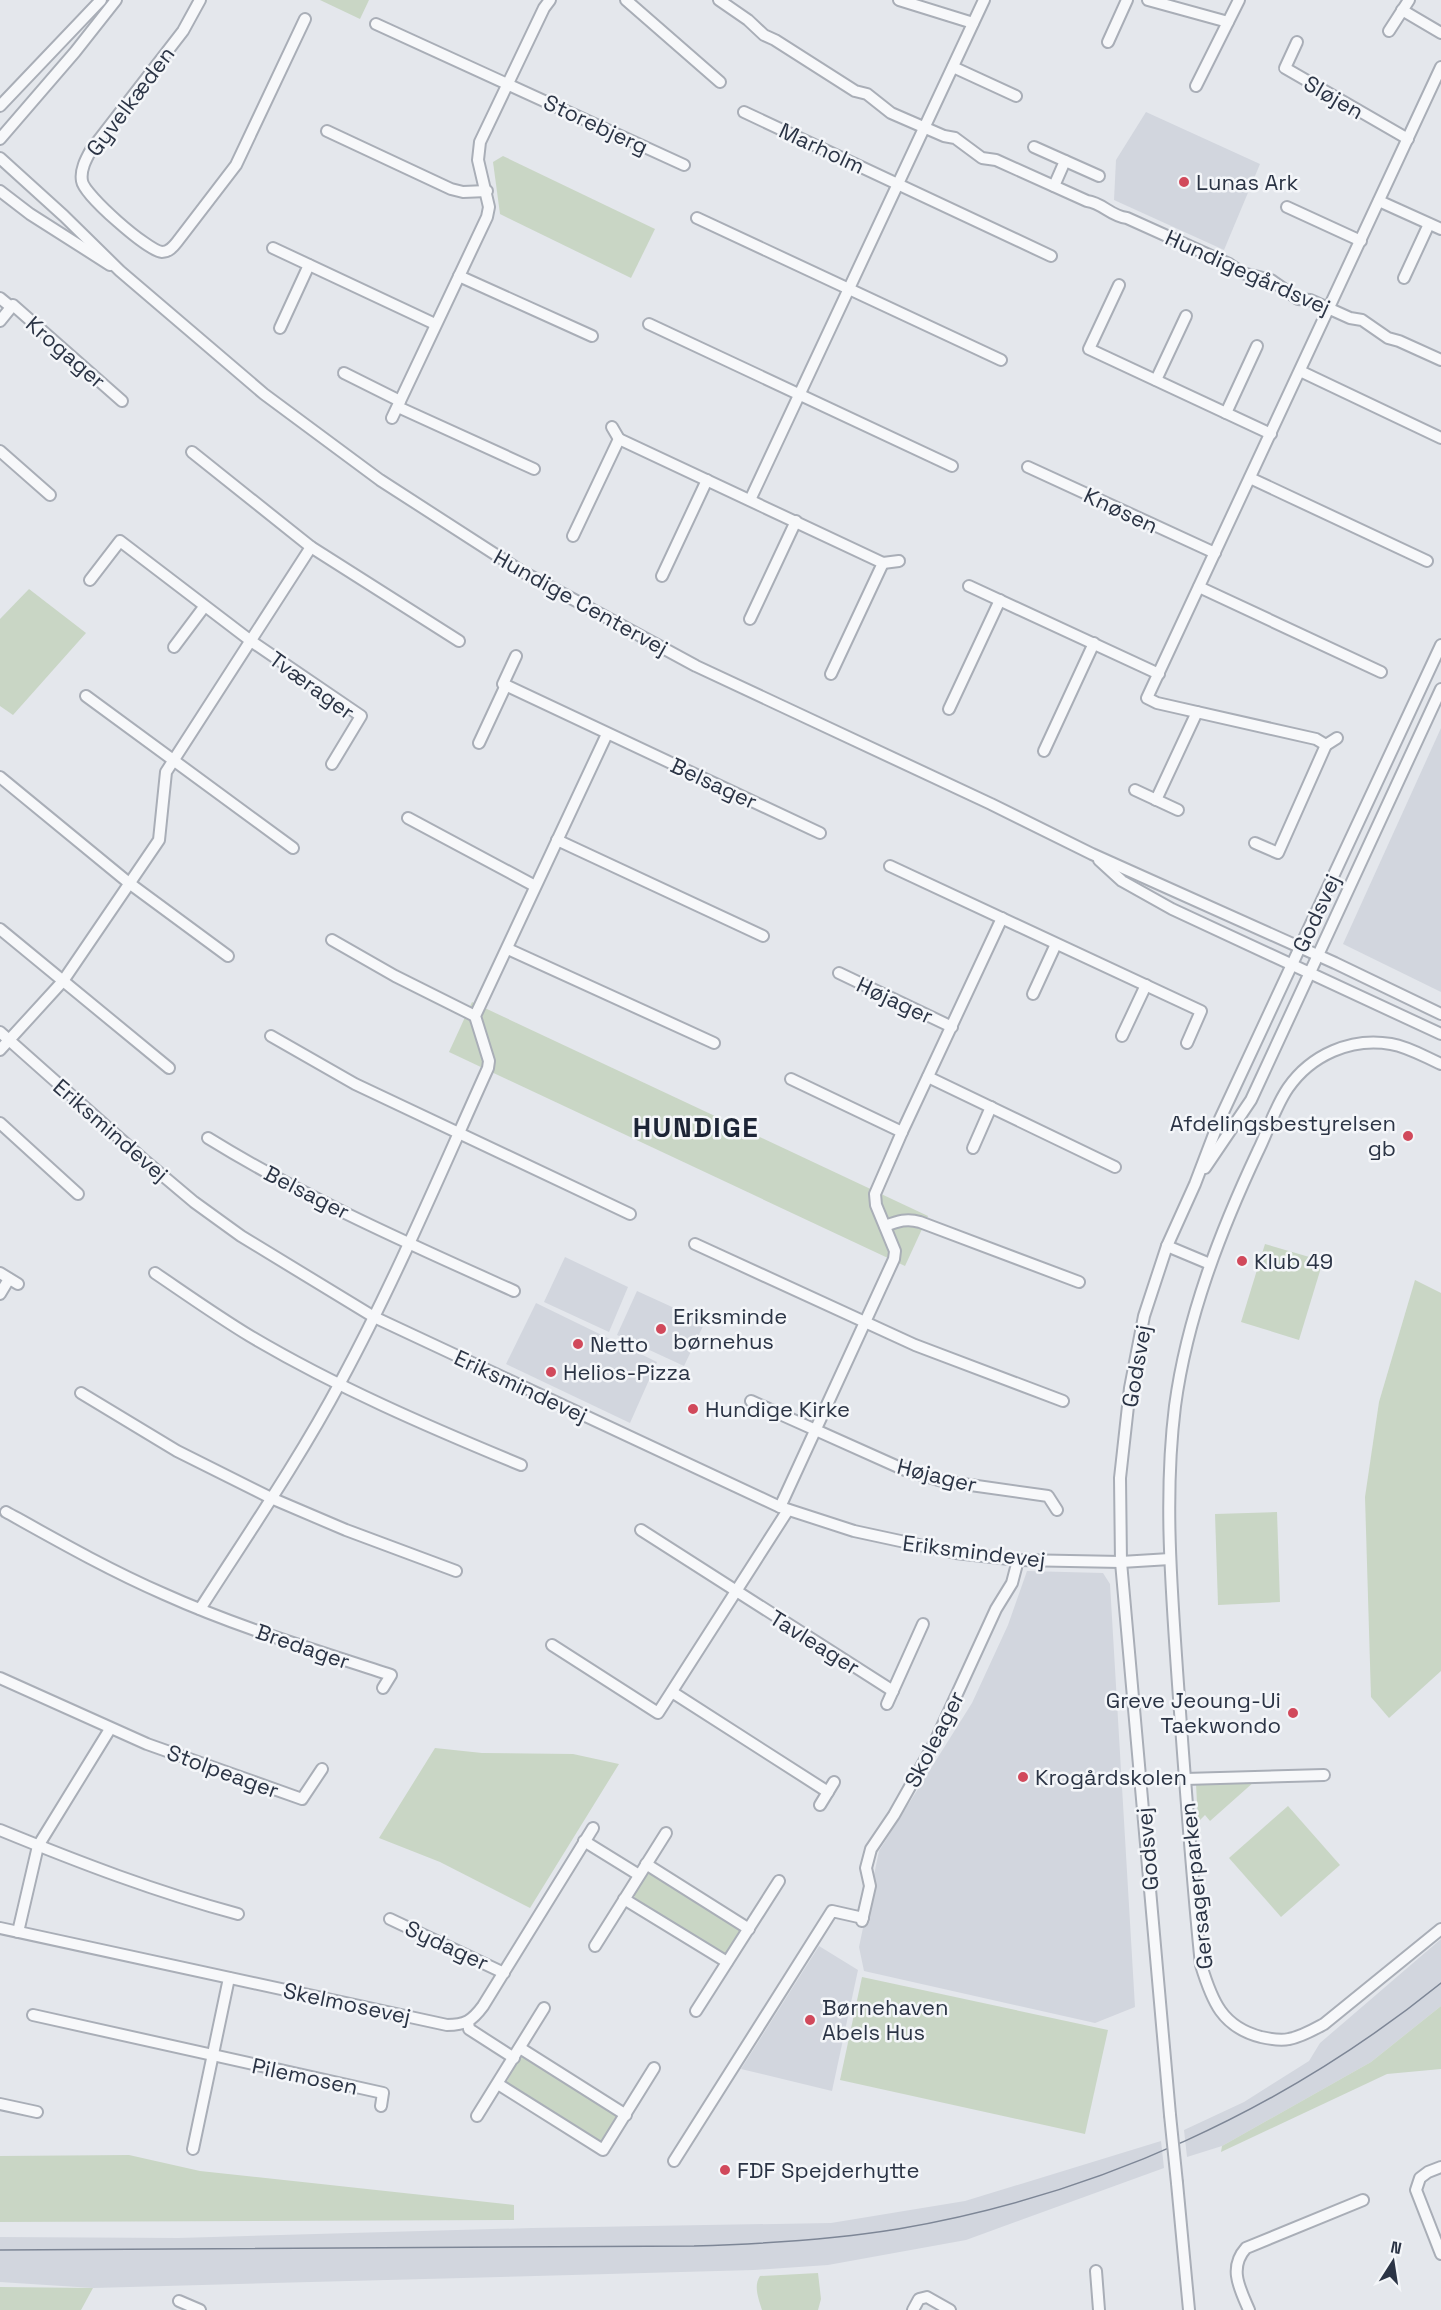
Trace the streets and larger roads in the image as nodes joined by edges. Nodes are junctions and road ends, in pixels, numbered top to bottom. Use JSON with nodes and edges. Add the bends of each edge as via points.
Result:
{"nodes":[{"id":1,"x":101,"y":0,"type":"edge"},
{"id":2,"x":116,"y":0,"type":"edge"},
{"id":3,"x":200,"y":0,"type":"edge"},
{"id":4,"x":550,"y":0,"type":"edge"},
{"id":5,"x":626,"y":0,"type":"edge"},
{"id":6,"x":719,"y":0,"type":"edge"},
{"id":7,"x":899,"y":0,"type":"edge"},
{"id":8,"x":984,"y":0,"type":"edge"},
{"id":9,"x":1127,"y":0,"type":"edge"},
{"id":10,"x":1148,"y":0,"type":"edge"},
{"id":11,"x":1239,"y":0,"type":"edge"},
{"id":12,"x":1406,"y":5,"type":"edge"},
{"id":13,"x":305,"y":19,"type":"dead end"},
{"id":14,"x":1228,"y":22,"type":"junction"},
{"id":15,"x":973,"y":23,"type":"junction"},
{"id":16,"x":376,"y":24,"type":"dead end"},
{"id":17,"x":1389,"y":31,"type":"dead end"},
{"id":18,"x":1441,"y":33,"type":"edge"},
{"id":19,"x":1108,"y":42,"type":"dead end"},
{"id":20,"x":1297,"y":42,"type":"dead end"},
{"id":21,"x":953,"y":67,"type":"junction"},
{"id":22,"x":1441,"y":67,"type":"edge"},
{"id":23,"x":720,"y":82,"type":"dead end"},
{"id":24,"x":507,"y":84,"type":"junction"},
{"id":25,"x":1196,"y":86,"type":"dead end"},
{"id":26,"x":1016,"y":96,"type":"dead end"},
{"id":27,"x":0,"y":106,"type":"edge"},
{"id":28,"x":744,"y":112,"type":"dead end"},
{"id":29,"x":926,"y":128,"type":"junction"},
{"id":30,"x":327,"y":130,"type":"dead end"},
{"id":31,"x":0,"y":139,"type":"edge"},
{"id":32,"x":1408,"y":139,"type":"junction"},
{"id":33,"x":1034,"y":147,"type":"dead end"},
{"id":34,"x":0,"y":158,"type":"edge"},
{"id":35,"x":1065,"y":161,"type":"junction"},
{"id":36,"x":684,"y":165,"type":"dead end"},
{"id":37,"x":1100,"y":176,"type":"dead end"},
{"id":38,"x":899,"y":184,"type":"junction"},
{"id":39,"x":1054,"y":186,"type":"junction"},
{"id":40,"x":0,"y":191,"type":"edge"},
{"id":41,"x":487,"y":191,"type":"junction"},
{"id":42,"x":1379,"y":201,"type":"junction"},
{"id":43,"x":1287,"y":207,"type":"dead end"},
{"id":44,"x":697,"y":218,"type":"dead end"},
{"id":45,"x":1429,"y":224,"type":"junction"},
{"id":46,"x":1441,"y":229,"type":"edge"},
{"id":47,"x":1361,"y":241,"type":"junction"},
{"id":48,"x":273,"y":248,"type":"dead end"},
{"id":49,"x":1051,"y":256,"type":"dead end"},
{"id":50,"x":309,"y":265,"type":"junction"},
{"id":51,"x":120,"y":271,"type":"junction"},
{"id":52,"x":459,"y":276,"type":"junction"},
{"id":53,"x":1404,"y":278,"type":"dead end"},
{"id":54,"x":1119,"y":285,"type":"dead end"},
{"id":55,"x":850,"y":289,"type":"junction"},
{"id":56,"x":0,"y":297,"type":"edge"},
{"id":57,"x":11,"y":308,"type":"junction"},
{"id":58,"x":1330,"y":308,"type":"junction"},
{"id":59,"x":1186,"y":316,"type":"dead end"},
{"id":60,"x":0,"y":321,"type":"edge"},
{"id":61,"x":435,"y":324,"type":"junction"},
{"id":62,"x":649,"y":324,"type":"dead end"},
{"id":63,"x":280,"y":328,"type":"dead end"},
{"id":64,"x":592,"y":336,"type":"dead end"},
{"id":65,"x":1257,"y":346,"type":"dead end"},
{"id":66,"x":1001,"y":360,"type":"dead end"},
{"id":67,"x":1441,"y":360,"type":"edge"},
{"id":68,"x":1300,"y":371,"type":"junction"},
{"id":69,"x":344,"y":373,"type":"dead end"},
{"id":70,"x":1156,"y":380,"type":"junction"},
{"id":71,"x":800,"y":394,"type":"junction"},
{"id":72,"x":122,"y":401,"type":"dead end"},
{"id":73,"x":399,"y":404,"type":"junction"},
{"id":74,"x":1226,"y":413,"type":"junction"},
{"id":75,"x":392,"y":418,"type":"dead end"},
{"id":76,"x":612,"y":427,"type":"dead end"},
{"id":77,"x":1271,"y":434,"type":"junction"},
{"id":78,"x":1441,"y":438,"type":"edge"},
{"id":79,"x":619,"y":439,"type":"junction"},
{"id":80,"x":0,"y":451,"type":"edge"},
{"id":81,"x":192,"y":452,"type":"dead end"},
{"id":82,"x":952,"y":466,"type":"dead end"},
{"id":83,"x":1028,"y":467,"type":"dead end"},
{"id":84,"x":534,"y":469,"type":"dead end"},
{"id":85,"x":1250,"y":478,"type":"junction"},
{"id":86,"x":707,"y":480,"type":"junction"},
{"id":87,"x":50,"y":495,"type":"dead end"},
{"id":88,"x":750,"y":500,"type":"junction"},
{"id":89,"x":796,"y":521,"type":"junction"},
{"id":90,"x":573,"y":536,"type":"dead end"},
{"id":91,"x":311,"y":547,"type":"junction"},
{"id":92,"x":1215,"y":553,"type":"junction"},
{"id":93,"x":899,"y":561,"type":"dead end"},
{"id":94,"x":1427,"y":561,"type":"dead end"},
{"id":95,"x":883,"y":563,"type":"junction"},
{"id":96,"x":662,"y":576,"type":"dead end"},
{"id":97,"x":90,"y":580,"type":"dead end"},
{"id":98,"x":969,"y":586,"type":"dead end"},
{"id":99,"x":1199,"y":587,"type":"junction"},
{"id":100,"x":1000,"y":600,"type":"junction"},
{"id":101,"x":204,"y":607,"type":"junction"},
{"id":102,"x":750,"y":619,"type":"dead end"},
{"id":103,"x":251,"y":641,"type":"junction"},
{"id":104,"x":459,"y":641,"type":"dead end"},
{"id":105,"x":1094,"y":643,"type":"junction"},
{"id":106,"x":1441,"y":645,"type":"edge"},
{"id":107,"x":174,"y":647,"type":"dead end"},
{"id":108,"x":516,"y":656,"type":"dead end"},
{"id":109,"x":1381,"y":672,"type":"dead end"},
{"id":110,"x":831,"y":674,"type":"dead end"},
{"id":111,"x":1159,"y":674,"type":"junction"},
{"id":112,"x":506,"y":685,"type":"junction"},
{"id":113,"x":1441,"y":689,"type":"edge"},
{"id":114,"x":86,"y":696,"type":"dead end"},
{"id":115,"x":949,"y":709,"type":"dead end"},
{"id":116,"x":1197,"y":712,"type":"junction"},
{"id":117,"x":607,"y":734,"type":"junction"},
{"id":118,"x":1337,"y":738,"type":"dead end"},
{"id":119,"x":479,"y":743,"type":"dead end"},
{"id":120,"x":1326,"y":745,"type":"junction"},
{"id":121,"x":1044,"y":752,"type":"dead end"},
{"id":122,"x":172,"y":762,"type":"junction"},
{"id":123,"x":332,"y":764,"type":"dead end"},
{"id":124,"x":0,"y":777,"type":"edge"},
{"id":125,"x":1135,"y":790,"type":"dead end"},
{"id":126,"x":1156,"y":800,"type":"junction"},
{"id":127,"x":1178,"y":810,"type":"dead end"},
{"id":128,"x":408,"y":818,"type":"dead end"},
{"id":129,"x":820,"y":833,"type":"dead end"},
{"id":130,"x":557,"y":840,"type":"junction"},
{"id":131,"x":1256,"y":843,"type":"dead end"},
{"id":132,"x":293,"y":848,"type":"dead end"},
{"id":133,"x":1092,"y":854,"type":"junction"},
{"id":134,"x":890,"y":866,"type":"dead end"},
{"id":135,"x":129,"y":883,"type":"junction"},
{"id":136,"x":535,"y":886,"type":"junction"},
{"id":137,"x":1002,"y":918,"type":"junction"},
{"id":138,"x":0,"y":929,"type":"edge"},
{"id":139,"x":763,"y":936,"type":"dead end"},
{"id":140,"x":332,"y":940,"type":"dead end"},
{"id":141,"x":1056,"y":944,"type":"junction"},
{"id":142,"x":1300,"y":947,"type":"junction"},
{"id":143,"x":508,"y":949,"type":"junction"},
{"id":144,"x":1318,"y":955,"type":"junction"},
{"id":145,"x":228,"y":956,"type":"dead end"},
{"id":146,"x":1292,"y":965,"type":"junction"},
{"id":147,"x":839,"y":973,"type":"dead end"},
{"id":148,"x":1311,"y":973,"type":"junction"},
{"id":149,"x":63,"y":981,"type":"junction"},
{"id":150,"x":1146,"y":985,"type":"junction"},
{"id":151,"x":1034,"y":994,"type":"dead end"},
{"id":152,"x":1441,"y":1014,"type":"edge"},
{"id":153,"x":475,"y":1016,"type":"junction"},
{"id":154,"x":952,"y":1026,"type":"junction"},
{"id":155,"x":0,"y":1032,"type":"edge"},
{"id":156,"x":271,"y":1035,"type":"dead end"},
{"id":157,"x":1441,"y":1035,"type":"edge"},
{"id":158,"x":1122,"y":1036,"type":"dead end"},
{"id":159,"x":9,"y":1040,"type":"junction"},
{"id":160,"x":714,"y":1042,"type":"dead end"},
{"id":161,"x":1186,"y":1043,"type":"dead end"},
{"id":162,"x":0,"y":1050,"type":"edge"},
{"id":163,"x":1441,"y":1064,"type":"edge"},
{"id":164,"x":169,"y":1068,"type":"dead end"},
{"id":165,"x":928,"y":1077,"type":"junction"},
{"id":166,"x":791,"y":1079,"type":"dead end"},
{"id":167,"x":991,"y":1107,"type":"junction"},
{"id":168,"x":0,"y":1123,"type":"edge"},
{"id":169,"x":459,"y":1132,"type":"junction"},
{"id":170,"x":902,"y":1132,"type":"junction"},
{"id":171,"x":208,"y":1138,"type":"dead end"},
{"id":172,"x":973,"y":1148,"type":"dead end"},
{"id":173,"x":1115,"y":1167,"type":"dead end"},
{"id":174,"x":1195,"y":1184,"type":"junction"},
{"id":175,"x":78,"y":1194,"type":"dead end"},
{"id":176,"x":630,"y":1214,"type":"dead end"},
{"id":177,"x":885,"y":1226,"type":"junction"},
{"id":178,"x":408,"y":1243,"type":"junction"},
{"id":179,"x":695,"y":1244,"type":"dead end"},
{"id":180,"x":1167,"y":1246,"type":"junction"},
{"id":181,"x":1210,"y":1264,"type":"junction"},
{"id":182,"x":154,"y":1273,"type":"dead end"},
{"id":183,"x":9,"y":1279,"type":"edge"},
{"id":184,"x":1079,"y":1282,"type":"dead end"},
{"id":185,"x":514,"y":1291,"type":"dead end"},
{"id":186,"x":0,"y":1294,"type":"edge"},
{"id":187,"x":374,"y":1317,"type":"junction"},
{"id":188,"x":865,"y":1323,"type":"junction"},
{"id":189,"x":340,"y":1383,"type":"junction"},
{"id":190,"x":81,"y":1393,"type":"dead end"},
{"id":191,"x":751,"y":1401,"type":"dead end"},
{"id":192,"x":1063,"y":1401,"type":"dead end"},
{"id":193,"x":815,"y":1431,"type":"junction"},
{"id":194,"x":521,"y":1465,"type":"dead end"},
{"id":195,"x":272,"y":1498,"type":"junction"},
{"id":196,"x":784,"y":1509,"type":"junction"},
{"id":197,"x":1057,"y":1510,"type":"dead end"},
{"id":198,"x":6,"y":1512,"type":"dead end"},
{"id":199,"x":641,"y":1530,"type":"dead end"},
{"id":200,"x":1170,"y":1558,"type":"junction"},
{"id":201,"x":1018,"y":1560,"type":"junction"},
{"id":202,"x":1121,"y":1562,"type":"junction"},
{"id":203,"x":456,"y":1571,"type":"dead end"},
{"id":204,"x":737,"y":1592,"type":"junction"},
{"id":205,"x":200,"y":1610,"type":"junction"},
{"id":206,"x":923,"y":1624,"type":"dead end"},
{"id":207,"x":552,"y":1645,"type":"dead end"},
{"id":208,"x":0,"y":1678,"type":"edge"},
{"id":209,"x":383,"y":1688,"type":"dead end"},
{"id":210,"x":893,"y":1691,"type":"junction"},
{"id":211,"x":672,"y":1692,"type":"junction"},
{"id":212,"x":887,"y":1704,"type":"dead end"},
{"id":213,"x":110,"y":1729,"type":"junction"},
{"id":214,"x":322,"y":1769,"type":"dead end"},
{"id":215,"x":1324,"y":1775,"type":"dead end"},
{"id":216,"x":1185,"y":1779,"type":"junction"},
{"id":217,"x":834,"y":1782,"type":"dead end"},
{"id":218,"x":828,"y":1792,"type":"junction"},
{"id":219,"x":820,"y":1805,"type":"dead end"},
{"id":220,"x":592,"y":1828,"type":"dead end"},
{"id":221,"x":0,"y":1830,"type":"edge"},
{"id":222,"x":666,"y":1833,"type":"dead end"},
{"id":223,"x":584,"y":1841,"type":"junction"},
{"id":224,"x":38,"y":1846,"type":"junction"},
{"id":225,"x":646,"y":1864,"type":"junction"},
{"id":226,"x":639,"y":1875,"type":"junction"},
{"id":227,"x":779,"y":1881,"type":"dead end"},
{"id":228,"x":624,"y":1899,"type":"junction"},
{"id":229,"x":238,"y":1914,"type":"dead end"},
{"id":230,"x":390,"y":1919,"type":"dead end"},
{"id":231,"x":0,"y":1928,"type":"edge"},
{"id":232,"x":749,"y":1929,"type":"junction"},
{"id":233,"x":1441,"y":1929,"type":"edge"},
{"id":234,"x":18,"y":1932,"type":"junction"},
{"id":235,"x":595,"y":1946,"type":"dead end"},
{"id":236,"x":727,"y":1962,"type":"junction"},
{"id":237,"x":504,"y":1973,"type":"junction"},
{"id":238,"x":229,"y":1978,"type":"junction"},
{"id":239,"x":544,"y":2008,"type":"dead end"},
{"id":240,"x":696,"y":2011,"type":"dead end"},
{"id":241,"x":33,"y":2015,"type":"dead end"},
{"id":242,"x":468,"y":2022,"type":"junction"},
{"id":243,"x":517,"y":2053,"type":"junction"},
{"id":244,"x":213,"y":2056,"type":"junction"},
{"id":245,"x":654,"y":2068,"type":"dead end"},
{"id":246,"x":498,"y":2084,"type":"junction"},
{"id":247,"x":0,"y":2104,"type":"edge"},
{"id":248,"x":381,"y":2106,"type":"dead end"},
{"id":249,"x":37,"y":2112,"type":"dead end"},
{"id":250,"x":626,"y":2115,"type":"junction"},
{"id":251,"x":477,"y":2116,"type":"dead end"},
{"id":252,"x":193,"y":2149,"type":"dead end"},
{"id":253,"x":674,"y":2161,"type":"dead end"},
{"id":254,"x":1441,"y":2167,"type":"edge"},
{"id":255,"x":1364,"y":2200,"type":"dead end"},
{"id":256,"x":1441,"y":2254,"type":"edge"},
{"id":257,"x":1096,"y":2271,"type":"dead end"},
{"id":258,"x":178,"y":2301,"type":"dead end"},
{"id":259,"x":200,"y":2310,"type":"edge"},
{"id":260,"x":913,"y":2310,"type":"edge"},
{"id":261,"x":950,"y":2310,"type":"edge"},
{"id":262,"x":1099,"y":2310,"type":"edge"},
{"id":263,"x":1189,"y":2310,"type":"edge"},
{"id":264,"x":1249,"y":2310,"type":"edge"}],
"edges":[{"from":1,"to":27,"type":"street"},
{"from":2,"to":31,"type":"street"},
{"from":3,"to":13,"type":"street","name":"Gyvelkæden","via":[[183,32],[91,150],[82,175],[82,183],[95,200],[147,246],[162,252],[177,242],[236,165]]},
{"from":4,"to":24,"type":"street"},
{"from":5,"to":23,"type":"street"},
{"from":6,"to":29,"type":"street","name":"Hundigegårdsvej","via":[[764,35],[855,91],[867,94],[891,113]]},
{"from":7,"to":15,"type":"street"},
{"from":8,"to":15,"type":"street"},
{"from":9,"to":19,"type":"street"},
{"from":10,"to":14,"type":"street"},
{"from":11,"to":14,"type":"street"},
{"from":12,"to":17,"type":"street"},
{"from":12,"to":18,"type":"street"},
{"from":14,"to":25,"type":"street"},
{"from":15,"to":21,"type":"street"},
{"from":16,"to":24,"type":"street","name":"Storebjerg"},
{"from":20,"to":32,"type":"street","name":"Sløjen","via":[[1285,68]]},
{"from":21,"to":26,"type":"street"},
{"from":21,"to":29,"type":"street"},
{"from":22,"to":32,"type":"street"},
{"from":24,"to":36,"type":"street","name":"Storebjerg"},
{"from":24,"to":41,"type":"street","via":[[480,142],[478,160]]},
{"from":28,"to":38,"type":"street","name":"Marholm"},
{"from":29,"to":38,"type":"street"},
{"from":29,"to":39,"type":"street","name":"Hundigegårdsvej","via":[[955,138],[982,158],[996,160]]},
{"from":30,"to":41,"type":"street","via":[[451,189]]},
{"from":32,"to":42,"type":"street"},
{"from":33,"to":35,"type":"street"},
{"from":34,"to":51,"type":"street","name":"Hundige Centervej"},
{"from":35,"to":37,"type":"street"},
{"from":35,"to":39,"type":"street"},
{"from":38,"to":49,"type":"street","name":"Marholm"},
{"from":38,"to":55,"type":"street"},
{"from":39,"to":58,"type":"street","name":"Hundigegårdsvej","via":[[1096,202],[1116,216],[1242,273],[1271,280],[1298,298]]},
{"from":40,"to":51,"type":"street","name":"Hundige Centervej"},
{"from":41,"to":52,"type":"street","via":[[487,217]]},
{"from":42,"to":45,"type":"street"},
{"from":42,"to":47,"type":"street"},
{"from":43,"to":47,"type":"street"},
{"from":44,"to":55,"type":"street"},
{"from":45,"to":46,"type":"street"},
{"from":45,"to":53,"type":"street"},
{"from":47,"to":58,"type":"street"},
{"from":48,"to":50,"type":"street"},
{"from":50,"to":61,"type":"street"},
{"from":50,"to":63,"type":"street"},
{"from":51,"to":133,"type":"street","name":"Hundige Centervej","via":[[273,401],[380,480],[521,571],[696,666]]},
{"from":52,"to":61,"type":"street"},
{"from":52,"to":64,"type":"street"},
{"from":54,"to":70,"type":"street","via":[[1089,349]]},
{"from":55,"to":66,"type":"street"},
{"from":55,"to":71,"type":"street"},
{"from":56,"to":57,"type":"street","name":"Krogager"},
{"from":57,"to":60,"type":"street","name":"Krogager"},
{"from":57,"to":72,"type":"street","name":"Krogager","via":[[13,305]]},
{"from":58,"to":67,"type":"street","name":"Hundigegårdsvej"},
{"from":58,"to":68,"type":"street"},
{"from":59,"to":70,"type":"street"},
{"from":61,"to":73,"type":"street"},
{"from":62,"to":71,"type":"street"},
{"from":65,"to":74,"type":"street"},
{"from":68,"to":77,"type":"street"},
{"from":68,"to":78,"type":"street"},
{"from":69,"to":73,"type":"street"},
{"from":70,"to":74,"type":"street"},
{"from":71,"to":82,"type":"street"},
{"from":71,"to":88,"type":"street"},
{"from":73,"to":75,"type":"street"},
{"from":73,"to":84,"type":"street"},
{"from":74,"to":77,"type":"street"},
{"from":76,"to":79,"type":"street"},
{"from":77,"to":85,"type":"street"},
{"from":79,"to":86,"type":"street"},
{"from":79,"to":90,"type":"street"},
{"from":80,"to":87,"type":"street"},
{"from":81,"to":91,"type":"street"},
{"from":83,"to":92,"type":"street","name":"Knøsen"},
{"from":85,"to":92,"type":"street"},
{"from":85,"to":94,"type":"street"},
{"from":86,"to":88,"type":"street"},
{"from":86,"to":96,"type":"street"},
{"from":88,"to":89,"type":"street"},
{"from":89,"to":95,"type":"street"},
{"from":89,"to":102,"type":"street"},
{"from":91,"to":103,"type":"street","name":"Tværager"},
{"from":91,"to":104,"type":"street"},
{"from":92,"to":99,"type":"street"},
{"from":93,"to":95,"type":"street"},
{"from":95,"to":110,"type":"street"},
{"from":97,"to":101,"type":"street","name":"Tværager","via":[[120,541]]},
{"from":98,"to":100,"type":"street"},
{"from":99,"to":109,"type":"street"},
{"from":99,"to":111,"type":"street"},
{"from":100,"to":105,"type":"street"},
{"from":100,"to":115,"type":"street"},
{"from":101,"to":103,"type":"street","name":"Tværager"},
{"from":101,"to":107,"type":"street"},
{"from":103,"to":122,"type":"street","name":"Tværager"},
{"from":103,"to":123,"type":"street","name":"Tværager","via":[[361,716]]},
{"from":105,"to":111,"type":"street"},
{"from":105,"to":121,"type":"street"},
{"from":106,"to":142,"type":"street","name":"Godsvej"},
{"from":108,"to":112,"type":"street","via":[[503,684]]},
{"from":111,"to":116,"type":"street","via":[[1147,698]]},
{"from":112,"to":117,"type":"street","name":"Belsager"},
{"from":112,"to":119,"type":"street"},
{"from":113,"to":144,"type":"street","name":"Godsvej"},
{"from":114,"to":122,"type":"street"},
{"from":116,"to":120,"type":"street","via":[[1316,739]]},
{"from":116,"to":126,"type":"street"},
{"from":117,"to":129,"type":"street","name":"Belsager"},
{"from":117,"to":130,"type":"street"},
{"from":118,"to":120,"type":"street"},
{"from":120,"to":131,"type":"street","via":[[1278,853]]},
{"from":122,"to":132,"type":"street"},
{"from":122,"to":135,"type":"street","name":"Tværager","via":[[164,779],[159,840]]},
{"from":124,"to":135,"type":"street"},
{"from":125,"to":126,"type":"street"},
{"from":126,"to":127,"type":"street"},
{"from":128,"to":136,"type":"street"},
{"from":130,"to":136,"type":"street"},
{"from":130,"to":139,"type":"street"},
{"from":133,"to":142,"type":"street","name":"Hundige Centervej"},
{"from":133,"to":146,"type":"street","name":"Hundige Centervej","via":[[1132,887]]},
{"from":134,"to":137,"type":"street"},
{"from":135,"to":145,"type":"street"},
{"from":135,"to":149,"type":"street","name":"Tværager"},
{"from":136,"to":143,"type":"street"},
{"from":137,"to":141,"type":"street"},
{"from":137,"to":154,"type":"street","name":"Højager"},
{"from":138,"to":149,"type":"street"},
{"from":140,"to":153,"type":"street"},
{"from":141,"to":150,"type":"street"},
{"from":141,"to":151,"type":"street"},
{"from":142,"to":144,"type":"street","name":"Hundige Centervej"},
{"from":142,"to":146,"type":"street","name":"Godsvej"},
{"from":143,"to":153,"type":"street"},
{"from":143,"to":160,"type":"street"},
{"from":144,"to":148,"type":"street","name":"Godsvej"},
{"from":144,"to":152,"type":"street","name":"Hundige Centervej"},
{"from":146,"to":148,"type":"street","name":"Hundige Centervej"},
{"from":146,"to":174,"type":"street","name":"Godsvej","via":[[1219,1121]]},
{"from":147,"to":154,"type":"street","name":"Højager"},
{"from":148,"to":157,"type":"street","name":"Hundige Centervej"},
{"from":148,"to":174,"type":"street","name":"Godsvej","via":[[1251,1100]]},
{"from":149,"to":159,"type":"street","name":"Tværager"},
{"from":149,"to":164,"type":"street"},
{"from":150,"to":158,"type":"street"},
{"from":150,"to":161,"type":"street","via":[[1201,1011]]},
{"from":153,"to":169,"type":"street","via":[[489,1061]]},
{"from":154,"to":165,"type":"street","name":"Højager"},
{"from":155,"to":159,"type":"street","name":"Eriksmindevej"},
{"from":156,"to":169,"type":"street","via":[[355,1084]]},
{"from":159,"to":162,"type":"street","name":"Tværager"},
{"from":159,"to":187,"type":"street","name":"Eriksmindevej","via":[[194,1202],[241,1236]]},
{"from":163,"to":181,"type":"street","name":"Gersagerparken","via":[[1406,1048],[1371,1042],[1334,1050],[1301,1072],[1287,1090]]},
{"from":165,"to":167,"type":"street"},
{"from":165,"to":170,"type":"street","name":"Højager"},
{"from":166,"to":170,"type":"street"},
{"from":167,"to":172,"type":"street"},
{"from":167,"to":173,"type":"street"},
{"from":168,"to":175,"type":"street"},
{"from":169,"to":176,"type":"street"},
{"from":169,"to":178,"type":"street"},
{"from":170,"to":177,"type":"street","name":"Højager","via":[[875,1194]]},
{"from":171,"to":178,"type":"street","name":"Belsager","via":[[284,1182]]},
{"from":174,"to":180,"type":"street","name":"Godsvej"},
{"from":177,"to":184,"type":"street","via":[[901,1220],[920,1222]]},
{"from":177,"to":188,"type":"street","name":"Højager","via":[[895,1255]]},
{"from":178,"to":185,"type":"street","name":"Belsager"},
{"from":178,"to":187,"type":"street"},
{"from":179,"to":188,"type":"street"},
{"from":180,"to":181,"type":"street"},
{"from":180,"to":202,"type":"street","name":"Godsvej","via":[[1144,1316],[1130,1388],[1120,1478]]},
{"from":181,"to":200,"type":"street","name":"Gersagerparken","via":[[1187,1341],[1175,1406],[1168,1506]]},
{"from":182,"to":189,"type":"street","via":[[250,1336]]},
{"from":183,"to":186,"type":"street"},
{"from":187,"to":189,"type":"street"},
{"from":187,"to":196,"type":"street","name":"Eriksmindevej"},
{"from":188,"to":192,"type":"street"},
{"from":188,"to":193,"type":"street","name":"Højager"},
{"from":189,"to":194,"type":"street","via":[[422,1424]]},
{"from":189,"to":195,"type":"street"},
{"from":190,"to":195,"type":"street","via":[[177,1451]]},
{"from":191,"to":193,"type":"street","name":"Højager"},
{"from":193,"to":196,"type":"street","name":"Højager"},
{"from":193,"to":197,"type":"street","name":"Højager","via":[[905,1470],[942,1480],[1048,1496]]},
{"from":195,"to":203,"type":"street"},
{"from":195,"to":205,"type":"street"},
{"from":196,"to":201,"type":"street","name":"Eriksmindevej","via":[[908,1544]]},
{"from":196,"to":204,"type":"street"},
{"from":198,"to":205,"type":"street","name":"Bredager","via":[[92,1560]]},
{"from":199,"to":204,"type":"street","name":"Tavleager"},
{"from":200,"to":202,"type":"street"},
{"from":200,"to":216,"type":"street","name":"Gersagerparken"},
{"from":201,"to":202,"type":"street","name":"Eriksmindevej"},
{"from":201,"to":253,"type":"street","name":"Skoleager","via":[[1012,1582],[934,1744],[871,1850],[867,1868],[870,1886],[863,1919],[832,1911]]},
{"from":202,"to":263,"type":"street","name":"Godsvej","bridge":true},
{"from":204,"to":210,"type":"street","name":"Tavleager"},
{"from":204,"to":211,"type":"street"},
{"from":205,"to":209,"type":"street","name":"Bredager","via":[[391,1675]]},
{"from":206,"to":210,"type":"street"},
{"from":207,"to":211,"type":"street","via":[[658,1713]]},
{"from":208,"to":213,"type":"street","name":"Stolpeager"},
{"from":210,"to":212,"type":"street"},
{"from":211,"to":218,"type":"street"},
{"from":213,"to":214,"type":"street","name":"Stolpeager","via":[[302,1799]]},
{"from":213,"to":224,"type":"street"},
{"from":215,"to":216,"type":"street","name":"Gersagerparken"},
{"from":216,"to":233,"type":"street","name":"Gersagerparken","via":[[1202,1965],[1209,1993],[1236,2027],[1272,2039],[1304,2034],[1324,2024]]},
{"from":217,"to":218,"type":"street"},
{"from":218,"to":219,"type":"street"},
{"from":220,"to":223,"type":"street"},
{"from":221,"to":224,"type":"street"},
{"from":222,"to":225,"type":"street"},
{"from":223,"to":226,"type":"street"},
{"from":223,"to":237,"type":"street"},
{"from":224,"to":229,"type":"street"},
{"from":224,"to":234,"type":"street"},
{"from":225,"to":226,"type":"street"},
{"from":225,"to":232,"type":"street"},
{"from":226,"to":228,"type":"street"},
{"from":227,"to":232,"type":"street"},
{"from":228,"to":235,"type":"street"},
{"from":228,"to":236,"type":"street"},
{"from":230,"to":237,"type":"street","name":"Sydager"},
{"from":231,"to":234,"type":"street","name":"Skelmosevej"},
{"from":232,"to":236,"type":"street"},
{"from":234,"to":238,"type":"street","name":"Skelmosevej"},
{"from":236,"to":240,"type":"street"},
{"from":237,"to":242,"type":"street","via":[[483,2007]]},
{"from":238,"to":242,"type":"street","name":"Skelmosevej","via":[[447,2025]]},
{"from":238,"to":244,"type":"street"},
{"from":239,"to":243,"type":"street"},
{"from":241,"to":244,"type":"street","name":"Pilemosen"},
{"from":242,"to":243,"type":"street","via":[[470,2029]]},
{"from":243,"to":246,"type":"street"},
{"from":243,"to":250,"type":"street"},
{"from":244,"to":248,"type":"street","name":"Pilemosen","via":[[383,2093]]},
{"from":244,"to":252,"type":"street"},
{"from":245,"to":250,"type":"street"},
{"from":246,"to":250,"type":"street","via":[[603,2150]]},
{"from":246,"to":251,"type":"street"},
{"from":247,"to":249,"type":"street"},
{"from":254,"to":256,"type":"street","via":[[1420,2178],[1416,2190]]},
{"from":255,"to":264,"type":"street","via":[[1245,2248],[1235,2272]]},
{"from":257,"to":262,"type":"street"},
{"from":258,"to":259,"type":"street"},
{"from":260,"to":261,"type":"street","via":[[919,2299],[927,2297]]}]}
